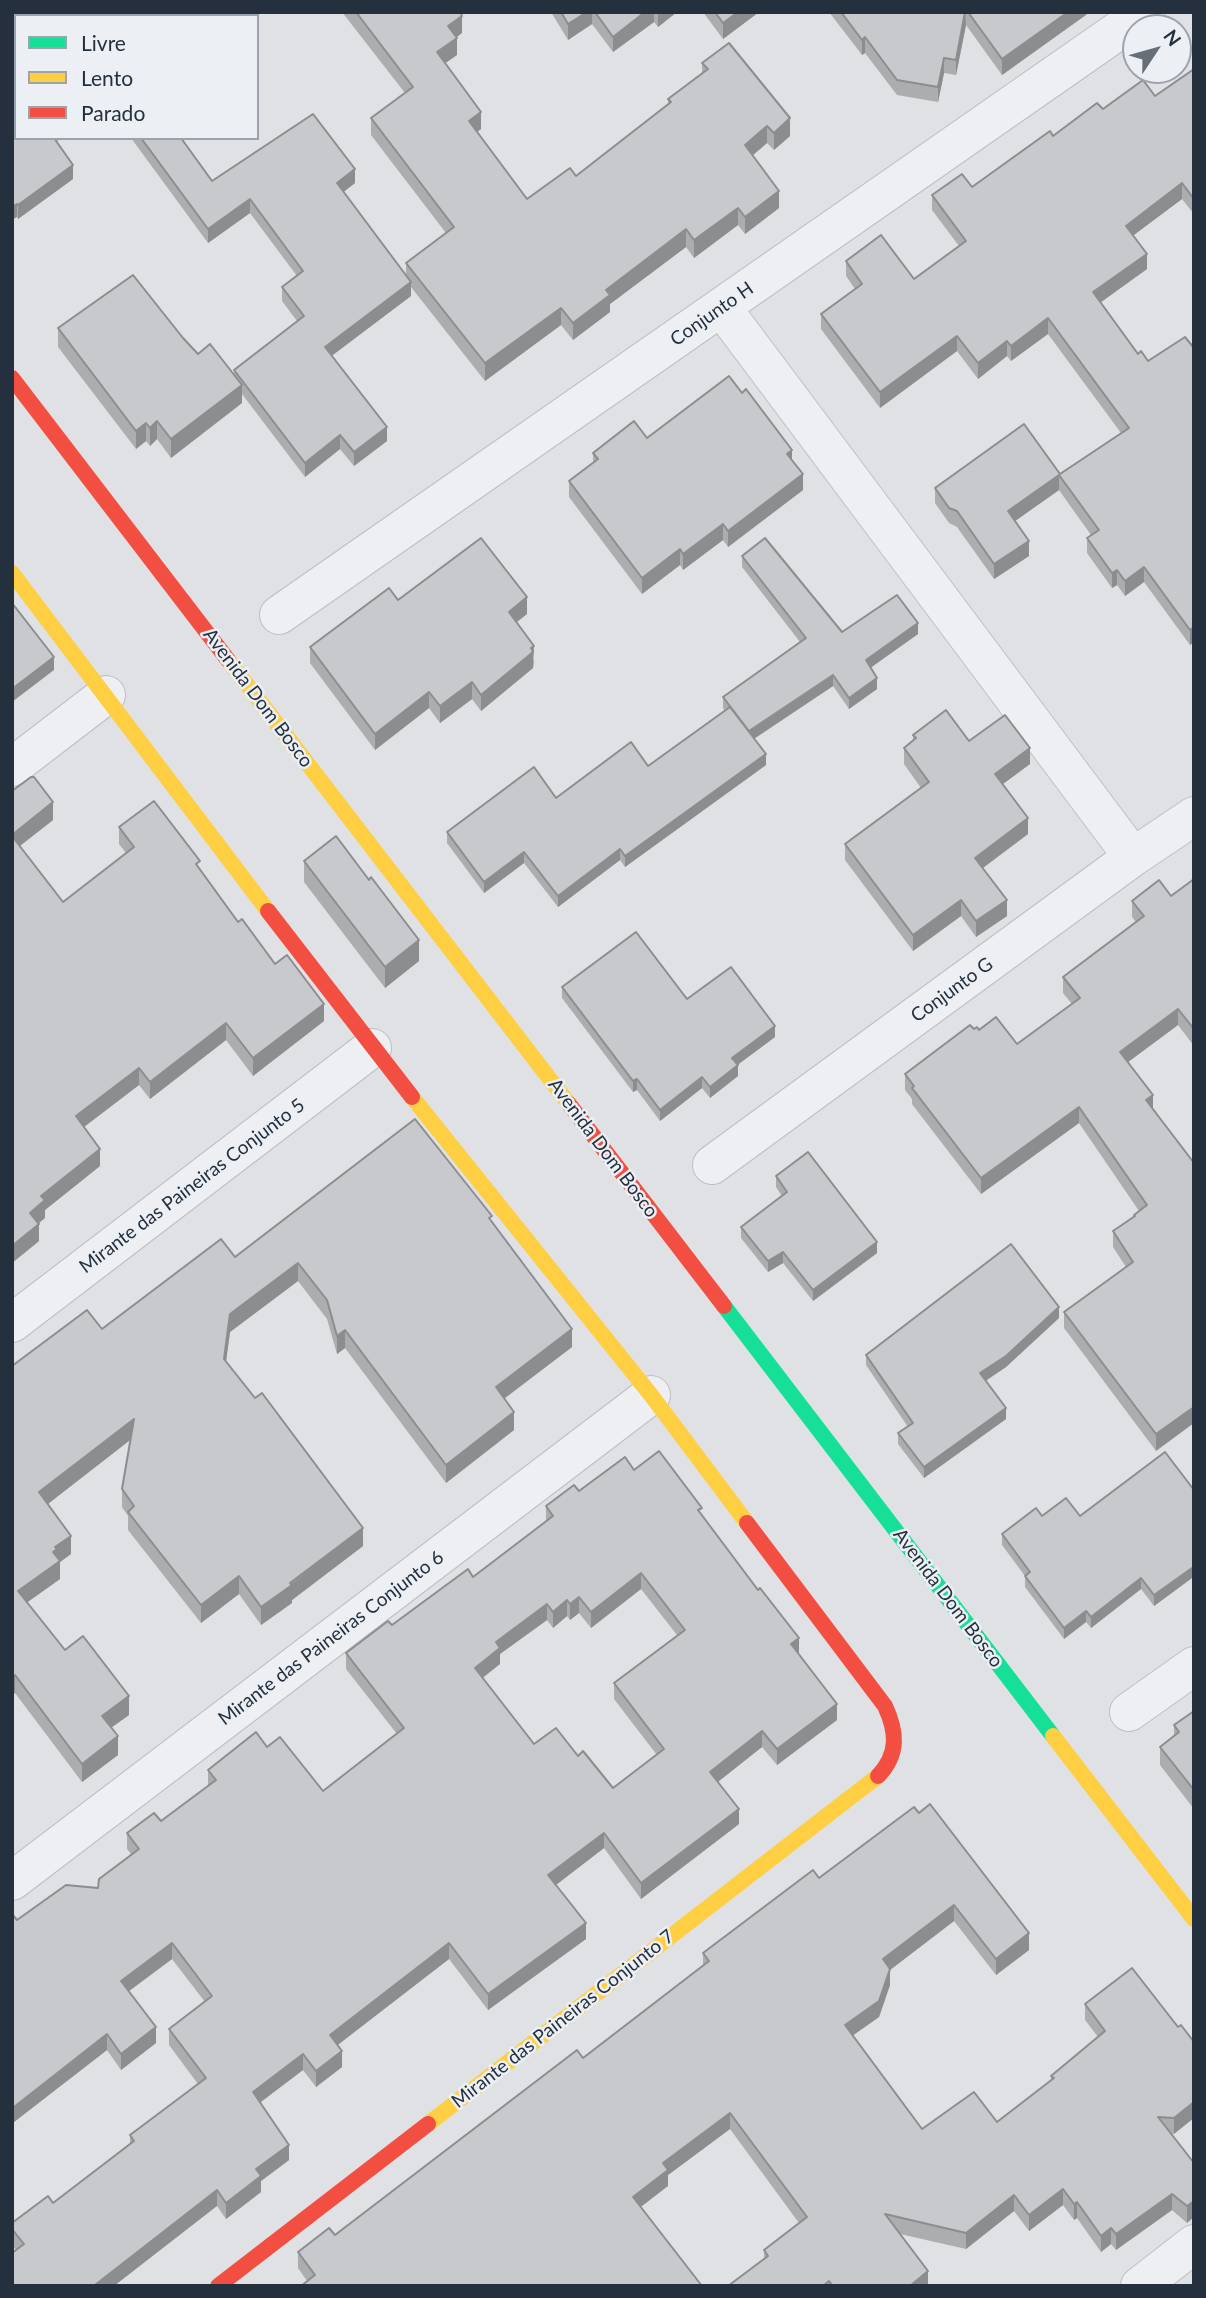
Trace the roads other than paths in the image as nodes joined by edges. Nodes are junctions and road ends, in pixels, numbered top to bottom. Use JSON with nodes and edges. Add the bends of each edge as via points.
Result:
{"nodes":[{"id":1,"x":1145,"y":12,"type":"edge"},
{"id":2,"x":722,"y":307,"type":"junction"},
{"id":3,"x":12,"y":377,"type":"edge"},
{"id":4,"x":12,"y":573,"type":"edge"},
{"id":5,"x":279,"y":615,"type":"dead end"},
{"id":6,"x":106,"y":695,"type":"junction"},
{"id":7,"x":12,"y":767,"type":"edge"},
{"id":8,"x":1194,"y":816,"type":"edge"},
{"id":9,"x":1133,"y":857,"type":"junction"},
{"id":10,"x":373,"y":1048,"type":"junction"},
{"id":11,"x":712,"y":1165,"type":"dead end"},
{"id":12,"x":12,"y":1323,"type":"edge"},
{"id":13,"x":650,"y":1395,"type":"junction"},
{"id":14,"x":1194,"y":1666,"type":"edge"},
{"id":15,"x":1129,"y":1712,"type":"dead end"},
{"id":16,"x":12,"y":1881,"type":"edge"},
{"id":17,"x":1194,"y":1919,"type":"edge"},
{"id":18,"x":1194,"y":2244,"type":"edge"},
{"id":19,"x":218,"y":2286,"type":"edge"},
{"id":20,"x":1140,"y":2286,"type":"edge"}],
"edges":[{"from":1,"to":2,"type":"street","name":"Conjunto H"},
{"from":2,"to":5,"type":"street","name":"Conjunto H"},
{"from":2,"to":9,"type":"street"},
{"from":3,"to":17,"type":"street","name":"Avenida Dom Bosco"},
{"from":4,"to":6,"type":"street"},
{"from":6,"to":7,"type":"street"},
{"from":6,"to":10,"type":"street"},
{"from":8,"to":9,"type":"street","name":"Conjunto G"},
{"from":9,"to":11,"type":"street","name":"Conjunto G"},
{"from":10,"to":12,"type":"street","name":"Mirante das Paineiras Conjunto 5"},
{"from":10,"to":13,"type":"street"},
{"from":13,"to":16,"type":"street","name":"Mirante das Paineiras Conjunto 6"},
{"from":13,"to":19,"type":"street","name":"Mirante das Paineiras Conjunto 7","via":[[885,1706],[894,1725],[896,1744],[891,1762]]},
{"from":14,"to":15,"type":"street"},
{"from":18,"to":20,"type":"street"}]}
